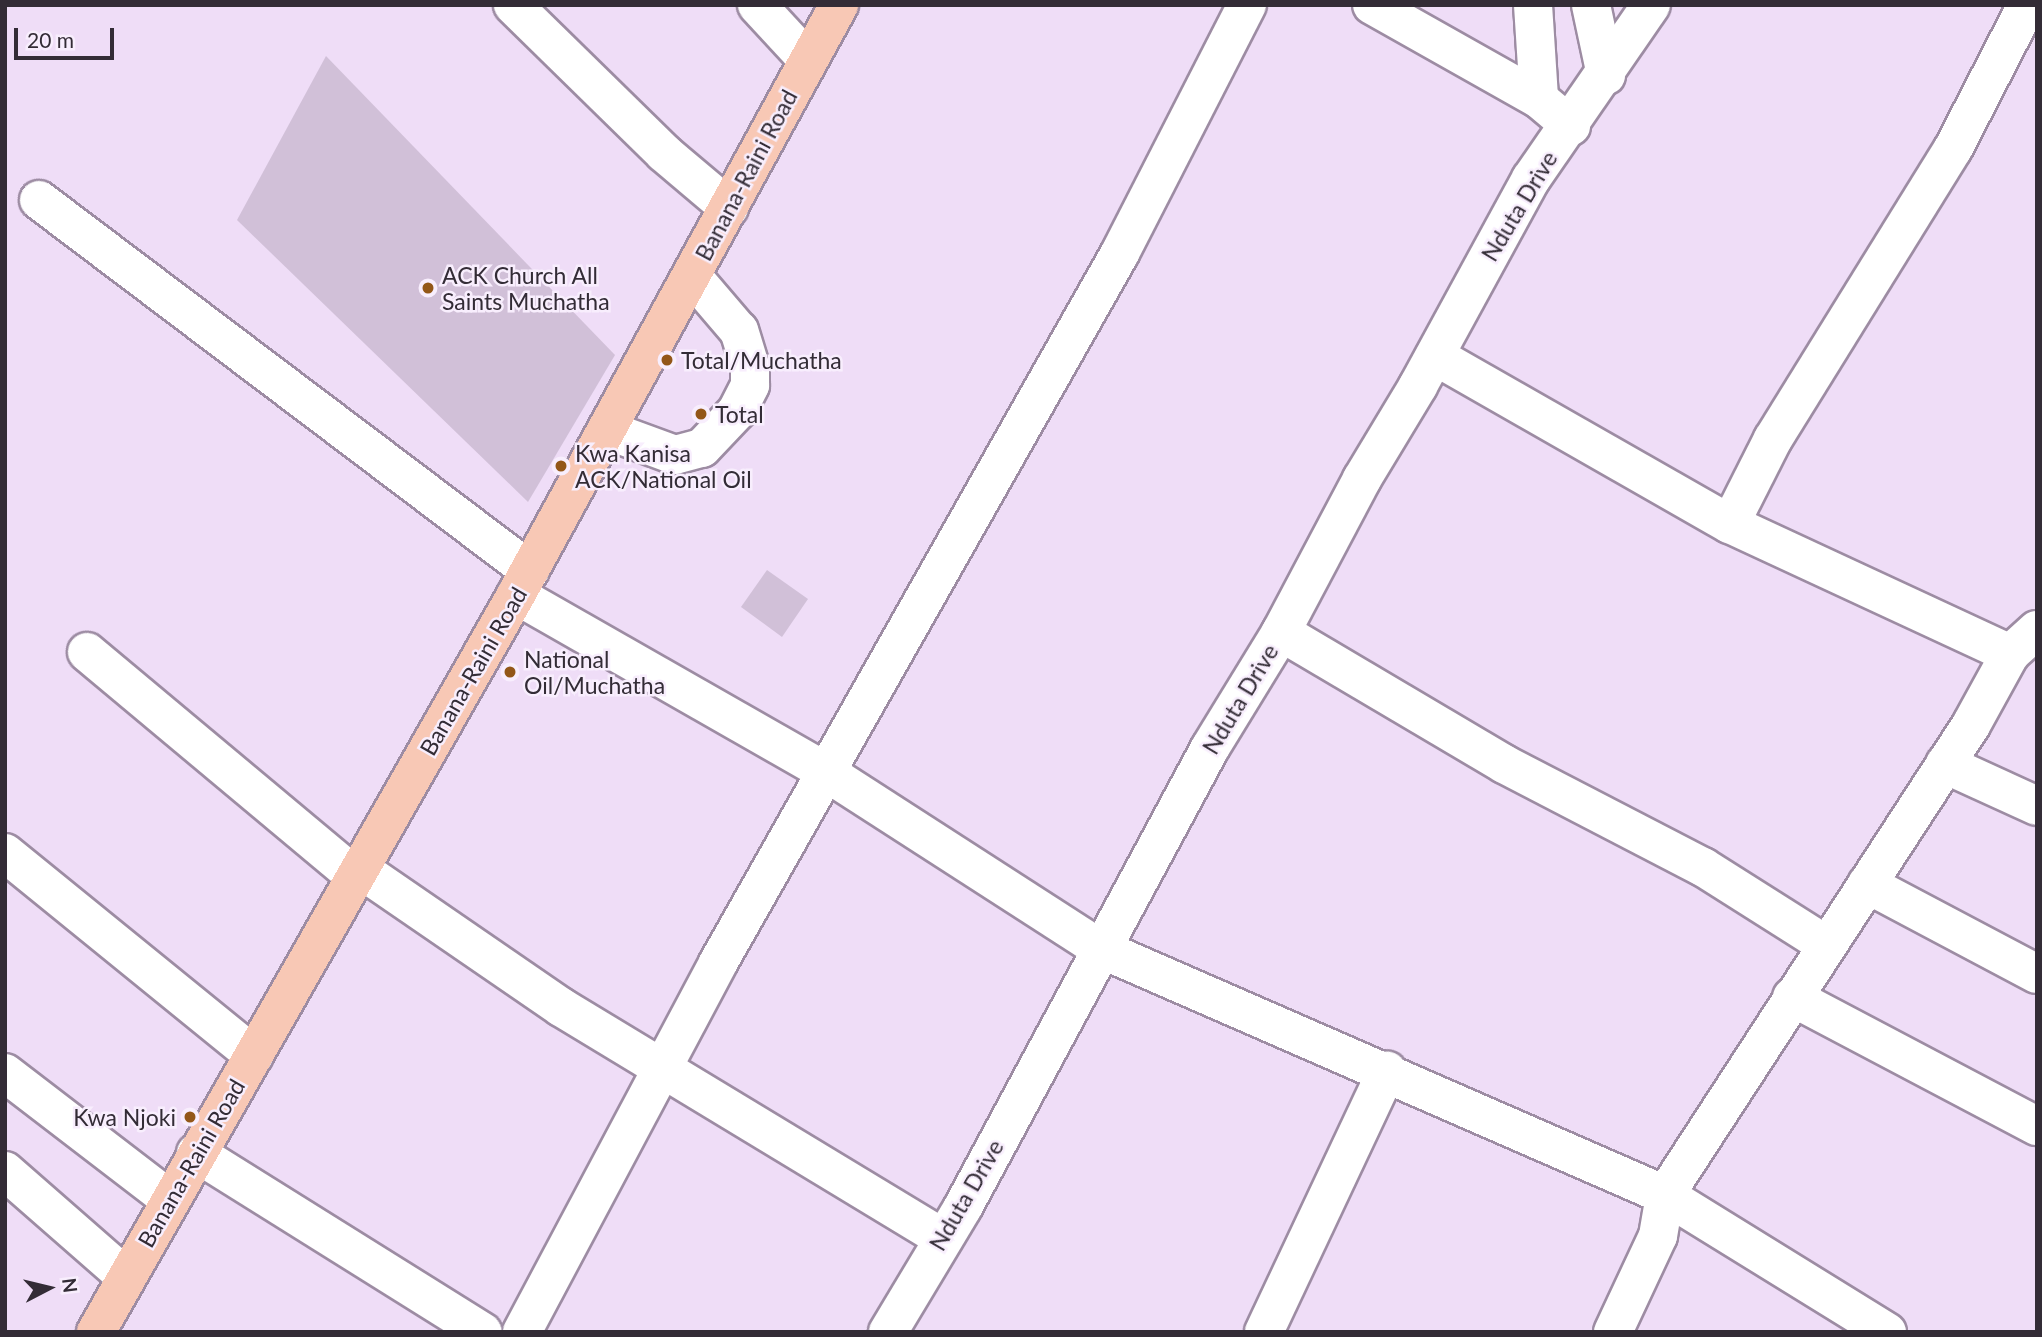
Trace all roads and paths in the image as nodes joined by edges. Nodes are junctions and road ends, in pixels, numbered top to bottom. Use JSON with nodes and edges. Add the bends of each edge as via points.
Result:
{"nodes":[{"id":1,"x":513,"y":5,"type":"edge"},
{"id":2,"x":757,"y":5,"type":"edge"},
{"id":3,"x":839,"y":5,"type":"edge"},
{"id":4,"x":1247,"y":5,"type":"edge"},
{"id":5,"x":1372,"y":5,"type":"edge"},
{"id":6,"x":1533,"y":5,"type":"edge"},
{"id":7,"x":1591,"y":5,"type":"edge"},
{"id":8,"x":1650,"y":5,"type":"edge"},
{"id":9,"x":2027,"y":5,"type":"edge"},
{"id":10,"x":808,"y":60,"type":"junction"},
{"id":11,"x":1606,"y":75,"type":"junction"},
{"id":12,"x":1539,"y":99,"type":"junction"},
{"id":13,"x":1572,"y":126,"type":"junction"},
{"id":14,"x":39,"y":200,"type":"dead end"},
{"id":15,"x":729,"y":208,"type":"junction"},
{"id":16,"x":692,"y":276,"type":"junction"},
{"id":17,"x":1435,"y":356,"type":"junction"},
{"id":18,"x":607,"y":430,"type":"junction"},
{"id":19,"x":1730,"y":524,"type":"junction"},
{"id":20,"x":523,"y":583,"type":"junction"},
{"id":21,"x":1281,"y":632,"type":"junction"},
{"id":22,"x":2024,"y":642,"type":"edge"},
{"id":23,"x":87,"y":652,"type":"dead end"},
{"id":24,"x":1945,"y":764,"type":"junction"},
{"id":25,"x":825,"y":772,"type":"junction"},
{"id":26,"x":2037,"y":806,"type":"edge"},
{"id":27,"x":5,"y":853,"type":"edge"},
{"id":28,"x":358,"y":873,"type":"junction"},
{"id":29,"x":1867,"y":884,"type":"junction"},
{"id":30,"x":1825,"y":944,"type":"junction"},
{"id":31,"x":1099,"y":948,"type":"junction"},
{"id":32,"x":2037,"y":974,"type":"edge"},
{"id":33,"x":1792,"y":997,"type":"junction"},
{"id":34,"x":254,"y":1055,"type":"junction"},
{"id":35,"x":664,"y":1070,"type":"junction"},
{"id":36,"x":1387,"y":1072,"type":"junction"},
{"id":37,"x":5,"y":1073,"type":"edge"},
{"id":38,"x":2037,"y":1126,"type":"edge"},
{"id":39,"x":196,"y":1153,"type":"junction"},
{"id":40,"x":5,"y":1171,"type":"edge"},
{"id":41,"x":1665,"y":1195,"type":"junction"},
{"id":42,"x":169,"y":1199,"type":"junction"},
{"id":43,"x":941,"y":1237,"type":"junction"},
{"id":44,"x":127,"y":1277,"type":"junction"},
{"id":45,"x":96,"y":1332,"type":"edge"},
{"id":46,"x":483,"y":1332,"type":"edge"},
{"id":47,"x":522,"y":1332,"type":"edge"},
{"id":48,"x":888,"y":1332,"type":"edge"},
{"id":49,"x":1264,"y":1332,"type":"edge"},
{"id":50,"x":1613,"y":1332,"type":"edge"},
{"id":51,"x":1887,"y":1332,"type":"edge"}],
"edges":[{"from":1,"to":15,"type":"street","via":[[664,153]]},
{"from":2,"to":10,"type":"street"},
{"from":3,"to":10,"type":"main road","name":"Banana-Raini Road"},
{"from":4,"to":25,"type":"street","via":[[1120,253],[852,733]]},
{"from":5,"to":12,"type":"street"},
{"from":6,"to":12,"type":"street"},
{"from":7,"to":11,"type":"street"},
{"from":8,"to":11,"type":"street","name":"Nduta Drive"},
{"from":9,"to":19,"type":"street","via":[[1953,149],[1773,439]]},
{"from":10,"to":15,"type":"main road","name":"Banana-Raini Road"},
{"from":11,"to":13,"type":"street","name":"Nduta Drive"},
{"from":12,"to":13,"type":"street"},
{"from":13,"to":17,"type":"street","name":"Nduta Drive","via":[[1531,180]]},
{"from":14,"to":20,"type":"street"},
{"from":15,"to":16,"type":"main road","name":"Banana-Raini Road"},
{"from":16,"to":18,"type":"main road","name":"Banana-Raini Road"},
{"from":16,"to":18,"type":"street","via":[[739,331],[750,385],[737,411],[702,448],[675,455]]},
{"from":17,"to":19,"type":"street"},
{"from":17,"to":21,"type":"street","name":"Nduta Drive","via":[[1379,447]]},
{"from":18,"to":20,"type":"main road","name":"Banana-Raini Road"},
{"from":19,"to":22,"type":"street"},
{"from":20,"to":25,"type":"street"},
{"from":20,"to":28,"type":"main road","name":"Banana-Raini Road"},
{"from":21,"to":30,"type":"street","via":[[1504,764],[1703,867]]},
{"from":21,"to":31,"type":"street","name":"Nduta Drive","via":[[1210,748]]},
{"from":22,"to":24,"type":"street"},
{"from":23,"to":28,"type":"street"},
{"from":24,"to":26,"type":"street"},
{"from":24,"to":29,"type":"street"},
{"from":25,"to":31,"type":"street"},
{"from":25,"to":35,"type":"street","via":[[700,996]]},
{"from":27,"to":34,"type":"street"},
{"from":28,"to":34,"type":"main road","name":"Banana-Raini Road"},
{"from":28,"to":35,"type":"street"},
{"from":29,"to":30,"type":"street"},
{"from":29,"to":32,"type":"street"},
{"from":30,"to":33,"type":"street"},
{"from":31,"to":36,"type":"street"},
{"from":31,"to":43,"type":"street","name":"Nduta Drive","via":[[980,1175]]},
{"from":33,"to":38,"type":"street"},
{"from":33,"to":41,"type":"street"},
{"from":34,"to":39,"type":"main road","name":"Banana-Raini Road"},
{"from":35,"to":43,"type":"street"},
{"from":35,"to":47,"type":"street"},
{"from":36,"to":41,"type":"street"},
{"from":36,"to":49,"type":"street"},
{"from":37,"to":42,"type":"street"},
{"from":39,"to":42,"type":"main road","name":"Banana-Raini Road"},
{"from":39,"to":46,"type":"street"},
{"from":40,"to":44,"type":"street"},
{"from":41,"to":50,"type":"street","via":[[1658,1236]]},
{"from":41,"to":51,"type":"street"},
{"from":42,"to":44,"type":"main road","name":"Banana-Raini Road"},
{"from":43,"to":48,"type":"street","name":"Nduta Drive"},
{"from":44,"to":45,"type":"main road","name":"Banana-Raini Road"}]}
